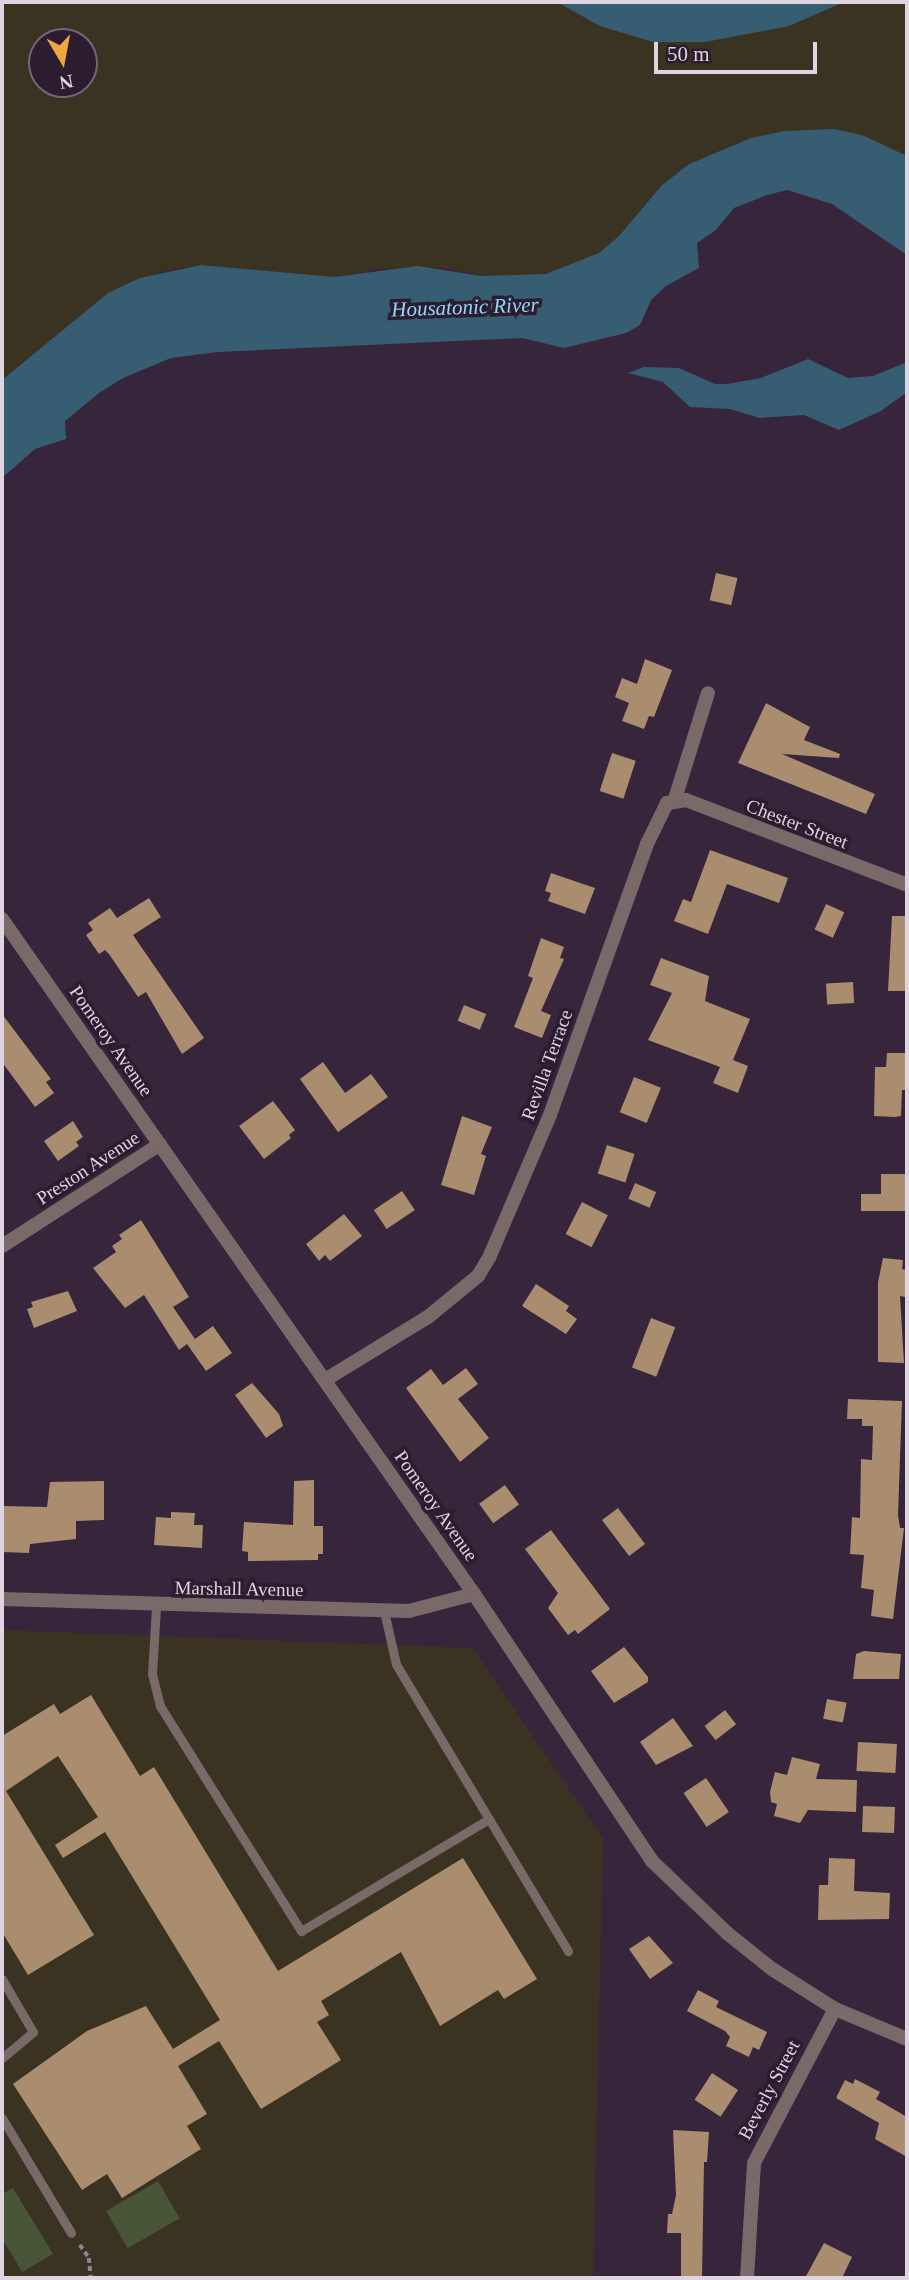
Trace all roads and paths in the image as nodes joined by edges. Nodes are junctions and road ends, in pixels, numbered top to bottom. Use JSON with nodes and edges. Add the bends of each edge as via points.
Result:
{"nodes":[{"id":1,"x":708,"y":693,"type":"dead end"},
{"id":2,"x":674,"y":802,"type":"junction"},
{"id":3,"x":907,"y":885,"type":"edge"},
{"id":4,"x":2,"y":919,"type":"edge"},
{"id":5,"x":160,"y":1144,"type":"junction"},
{"id":6,"x":2,"y":1246,"type":"edge"},
{"id":7,"x":325,"y":1380,"type":"junction"},
{"id":8,"x":474,"y":1594,"type":"junction"},
{"id":9,"x":2,"y":1599,"type":"edge"},
{"id":10,"x":156,"y":1607,"type":"junction"},
{"id":11,"x":384,"y":1611,"type":"junction"},
{"id":12,"x":489,"y":1819,"type":"junction"},
{"id":13,"x":568,"y":1951,"type":"dead end"},
{"id":14,"x":2,"y":1979,"type":"edge"},
{"id":15,"x":835,"y":2008,"type":"junction"},
{"id":16,"x":907,"y":2039,"type":"edge"},
{"id":17,"x":2,"y":2057,"type":"edge"},
{"id":18,"x":2,"y":2118,"type":"edge"},
{"id":19,"x":71,"y":2233,"type":"joint"},
{"id":20,"x":92,"y":2278,"type":"edge"},
{"id":21,"x":747,"y":2278,"type":"edge"}],
"edges":[{"from":1,"to":2,"type":"street","name":"Revilla Terrace"},
{"from":2,"to":3,"type":"street","name":"Chester Street","via":[[686,800]]},
{"from":2,"to":7,"type":"street","name":"Revilla Terrace","via":[[667,803],[647,844],[550,1115],[478,1276],[428,1317]]},
{"from":4,"to":5,"type":"street","name":"Pomeroy Avenue"},
{"from":5,"to":6,"type":"street","name":"Preston Avenue"},
{"from":5,"to":7,"type":"street","name":"Pomeroy Avenue"},
{"from":7,"to":8,"type":"street","name":"Pomeroy Avenue"},
{"from":8,"to":11,"type":"street","name":"Marshall Avenue","via":[[433,1607]]},
{"from":8,"to":15,"type":"street","name":"Pomeroy Avenue","via":[[652,1861],[727,1933],[772,1969]]},
{"from":9,"to":10,"type":"street","name":"Marshall Avenue"},
{"from":10,"to":11,"type":"street","name":"Marshall Avenue"},
{"from":10,"to":12,"type":"lane","via":[[152,1674],[160,1706],[301,1931]]},
{"from":11,"to":12,"type":"lane","via":[[396,1664]]},
{"from":12,"to":13,"type":"lane"},
{"from":14,"to":17,"type":"lane","via":[[33,2032]]},
{"from":15,"to":16,"type":"street","name":"Pomeroy Avenue"},
{"from":15,"to":21,"type":"street","name":"Beverly Street","via":[[754,2163]]},
{"from":18,"to":19,"type":"lane"},
{"from":19,"to":20,"type":"path","via":[[89,2258]]}]}
